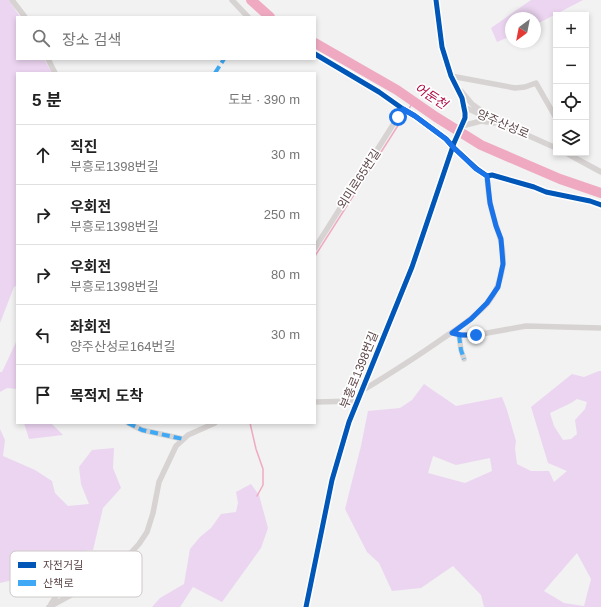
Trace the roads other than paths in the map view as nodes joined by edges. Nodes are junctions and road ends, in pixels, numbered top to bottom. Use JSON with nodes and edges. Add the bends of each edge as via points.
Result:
{"nodes":[{"id":1,"x":12,"y":0,"type":"edge"},
{"id":2,"x":232,"y":0,"type":"edge"},
{"id":3,"x":436,"y":0,"type":"edge"},
{"id":4,"x":24,"y":16,"type":"edge"},
{"id":5,"x":247,"y":16,"type":"edge"},
{"id":6,"x":316,"y":55,"type":"edge"},
{"id":7,"x":48,"y":60,"type":"edge"},
{"id":8,"x":54,"y":72,"type":"edge"},
{"id":9,"x":452,"y":78,"type":"junction"},
{"id":10,"x":464,"y":107,"type":"junction"},
{"id":11,"x":403,"y":109,"type":"junction"},
{"id":12,"x":553,"y":113,"type":"edge"},
{"id":13,"x":502,"y":125,"type":"junction"},
{"id":14,"x":462,"y":126,"type":"junction"},
{"id":15,"x":454,"y":145,"type":"junction"},
{"id":16,"x":553,"y":146,"type":"edge"},
{"id":17,"x":572,"y":156,"type":"edge"},
{"id":18,"x":580,"y":156,"type":"edge"},
{"id":19,"x":581,"y":160,"type":"junction"},
{"id":20,"x":601,"y":172,"type":"edge"},
{"id":21,"x":487,"y":176,"type":"junction"},
{"id":22,"x":601,"y":205,"type":"edge"},
{"id":23,"x":316,"y":246,"type":"edge"},
{"id":24,"x":601,"y":328,"type":"edge"},
{"id":25,"x":456,"y":333,"type":"junction"},
{"id":26,"x":464,"y":360,"type":"dead end"},
{"id":27,"x":360,"y":392,"type":"junction"},
{"id":28,"x":357,"y":401,"type":"junction"},
{"id":29,"x":316,"y":402,"type":"edge"},
{"id":30,"x":130,"y":424,"type":"edge"},
{"id":31,"x":214,"y":424,"type":"edge"},
{"id":32,"x":183,"y":439,"type":"junction"},
{"id":33,"x":133,"y":551,"type":"edge"},
{"id":34,"x":56,"y":597,"type":"edge"},
{"id":35,"x":67,"y":597,"type":"edge"},
{"id":36,"x":50,"y":606,"type":"edge"},
{"id":37,"x":306,"y":607,"type":"edge"}],
"edges":[{"from":1,"to":4,"type":"street"},
{"from":2,"to":5,"type":"street"},
{"from":3,"to":9,"type":"street","name":"양주산성로","via":[[444,58]]},
{"from":6,"to":11,"type":"street"},
{"from":7,"to":8,"type":"street"},
{"from":9,"to":10,"type":"street","name":"양주산성로"},
{"from":9,"to":12,"type":"street","via":[[515,88],[536,83]]},
{"from":9,"to":13,"type":"street","via":[[472,104]]},
{"from":10,"to":13,"type":"street","name":"양주산성로"},
{"from":10,"to":14,"type":"street","name":"부흥로1398번길"},
{"from":11,"to":15,"type":"street"},
{"from":11,"to":23,"type":"street","name":"외미로65번길"},
{"from":13,"to":14,"type":"street","via":[[481,121]]},
{"from":13,"to":16,"type":"street","name":"양주산성로"},
{"from":14,"to":15,"type":"street","name":"부흥로1398번길"},
{"from":15,"to":21,"type":"street","via":[[476,169]]},
{"from":15,"to":27,"type":"street","name":"부흥로1398번길","via":[[412,267]]},
{"from":17,"to":19,"type":"street"},
{"from":18,"to":19,"type":"street"},
{"from":19,"to":20,"type":"street"},
{"from":21,"to":22,"type":"street","via":[[497,176],[546,192]]},
{"from":21,"to":25,"type":"street","via":[[490,203],[501,239],[503,264],[498,287],[487,303]]},
{"from":24,"to":25,"type":"street","via":[[526,326],[482,335]]},
{"from":25,"to":26,"type":"street"},
{"from":25,"to":27,"type":"street"},
{"from":27,"to":28,"type":"street","name":"부흥로1398번길"},
{"from":28,"to":29,"type":"street"},
{"from":28,"to":37,"type":"street","name":"부흥로1398번길","via":[[340,449]]},
{"from":30,"to":32,"type":"street","via":[[142,430]]},
{"from":31,"to":32,"type":"street"},
{"from":32,"to":33,"type":"street","via":[[176,446],[159,482],[147,532]]},
{"from":34,"to":36,"type":"street"},
{"from":35,"to":36,"type":"street"}]}
